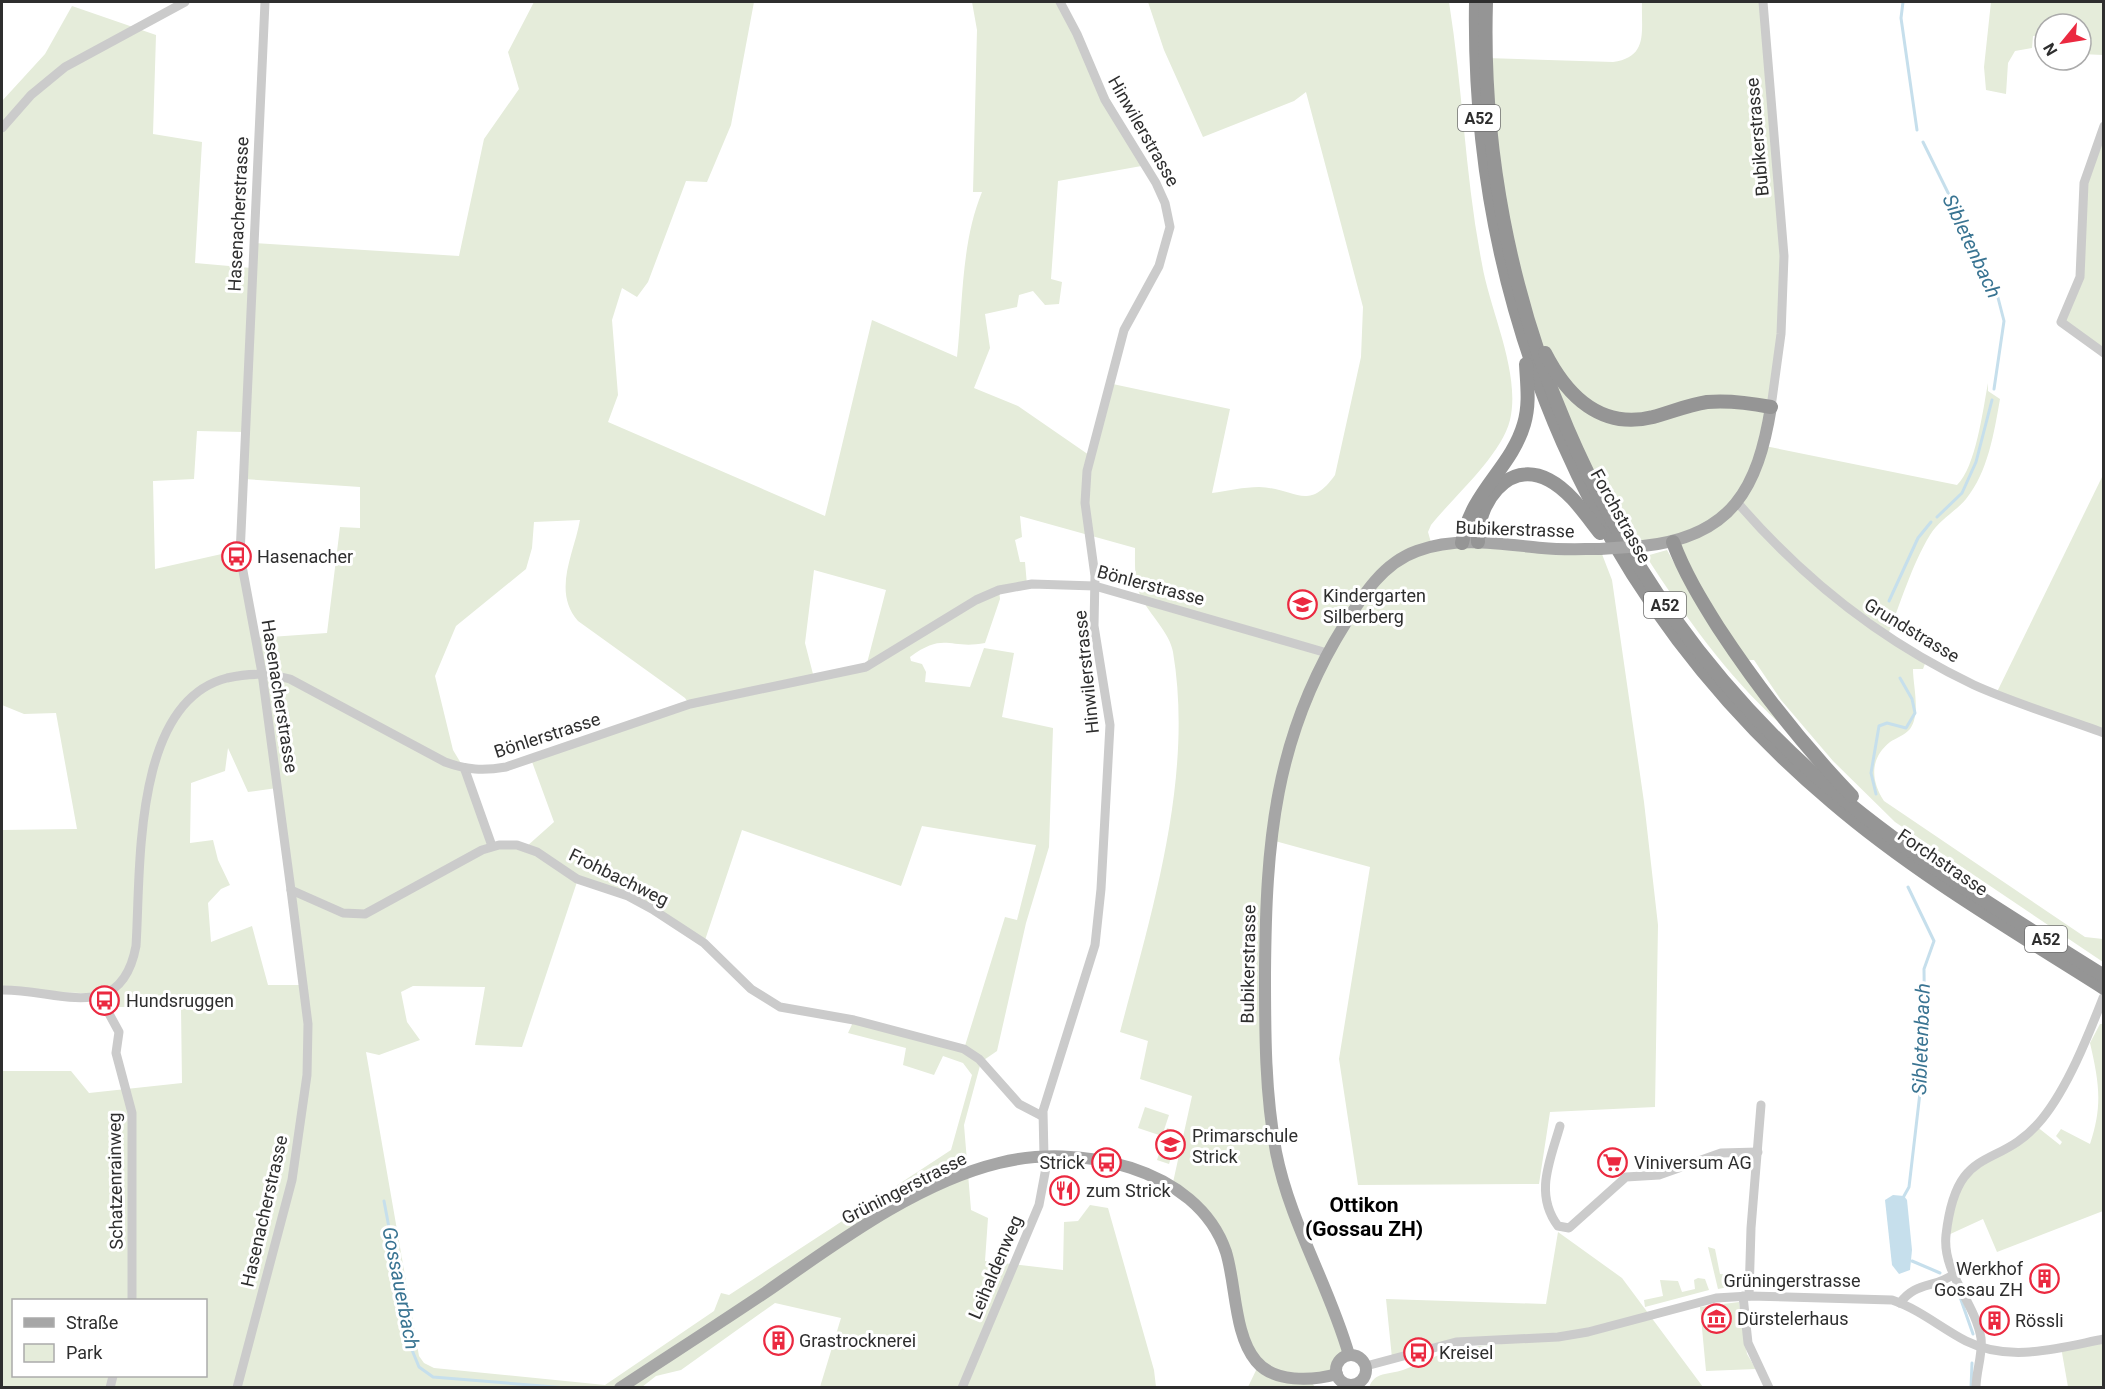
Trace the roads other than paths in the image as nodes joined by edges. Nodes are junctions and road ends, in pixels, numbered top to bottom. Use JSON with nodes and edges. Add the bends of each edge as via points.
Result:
{"nodes":[{"id":1,"x":185,"y":2,"type":"edge"},
{"id":2,"x":265,"y":2,"type":"edge"},
{"id":3,"x":1060,"y":2,"type":"edge"},
{"id":4,"x":1476,"y":2,"type":"edge"},
{"id":5,"x":1486,"y":2,"type":"edge"},
{"id":6,"x":1763,"y":2,"type":"edge"},
{"id":7,"x":2103,"y":126,"type":"edge"},
{"id":8,"x":2,"y":128,"type":"edge"},
{"id":9,"x":1527,"y":319,"type":"junction"},
{"id":10,"x":1524,"y":344,"type":"junction"},
{"id":11,"x":2103,"y":353,"type":"edge"},
{"id":12,"x":1771,"y":406,"type":"junction"},
{"id":13,"x":1737,"y":502,"type":"junction"},
{"id":14,"x":1478,"y":542,"type":"junction"},
{"id":15,"x":1673,"y":542,"type":"junction"},
{"id":16,"x":1462,"y":543,"type":"junction"},
{"id":17,"x":1626,"y":564,"type":"junction"},
{"id":18,"x":1095,"y":586,"type":"junction"},
{"id":19,"x":1327,"y":653,"type":"junction"},
{"id":20,"x":262,"y":673,"type":"junction"},
{"id":21,"x":2103,"y":733,"type":"edge"},
{"id":22,"x":465,"y":770,"type":"junction"},
{"id":23,"x":1887,"y":833,"type":"junction"},
{"id":24,"x":492,"y":846,"type":"junction"},
{"id":25,"x":291,"y":890,"type":"junction"},
{"id":26,"x":2103,"y":976,"type":"edge"},
{"id":27,"x":2103,"y":988,"type":"edge"},
{"id":28,"x":2,"y":990,"type":"edge"},
{"id":29,"x":100,"y":997,"type":"junction"},
{"id":30,"x":2103,"y":998,"type":"edge"},
{"id":31,"x":1761,"y":1106,"type":"dead end"},
{"id":32,"x":1042,"y":1116,"type":"junction"},
{"id":33,"x":1560,"y":1126,"type":"dead end"},
{"id":34,"x":1758,"y":1152,"type":"junction"},
{"id":35,"x":1046,"y":1157,"type":"junction"},
{"id":36,"x":1954,"y":1274,"type":"junction"},
{"id":37,"x":1746,"y":1296,"type":"junction"},
{"id":38,"x":132,"y":1299,"type":"edge"},
{"id":39,"x":1900,"y":1303,"type":"junction"},
{"id":40,"x":2103,"y":1339,"type":"edge"},
{"id":41,"x":1981,"y":1347,"type":"junction"},
{"id":42,"x":1349,"y":1355,"type":"junction"},
{"id":43,"x":1366,"y":1366,"type":"junction"},
{"id":44,"x":1337,"y":1374,"type":"junction"},
{"id":45,"x":1355,"y":1386,"type":"edge"},
{"id":46,"x":237,"y":1388,"type":"edge"},
{"id":47,"x":620,"y":1388,"type":"edge"},
{"id":48,"x":962,"y":1388,"type":"edge"},
{"id":49,"x":1769,"y":1388,"type":"edge"},
{"id":50,"x":1976,"y":1388,"type":"edge"}],
"edges":[{"from":1,"to":8,"type":"street","via":[[65,68],[31,95]]},
{"from":2,"to":20,"type":"street","name":"Hasenacherstrasse","via":[[240,530],[242,566]]},
{"from":3,"to":18,"type":"street","name":"Hinwilerstrasse","via":[[1105,100],[1156,183],[1170,227],[1159,266],[1124,330],[1090,455],[1085,496]]},
{"from":4,"to":10,"type":"highway","name":"Forchstrasse","number":"A52","via":[[1477,84],[1486,180],[1500,256]]},
{"from":5,"to":9,"type":"highway","name":"Forchstrasse","number":"A52","via":[[1492,150],[1506,237]]},
{"from":6,"to":12,"type":"street","name":"Bubikerstrasse","via":[[1784,256],[1781,334]]},
{"from":7,"to":11,"type":"street","via":[[2083,190],[2080,278],[2061,322]]},
{"from":9,"to":12,"type":"highway","via":[[1566,388],[1579,402],[1603,414],[1640,419],[1718,401]]},
{"from":9,"to":23,"type":"highway","name":"Forchstrasse","number":"A52","via":[[1555,402],[1589,478],[1663,603],[1705,659],[1759,720],[1821,780]]},
{"from":10,"to":16,"type":"highway","via":[[1528,391],[1524,423],[1511,453],[1475,502]]},
{"from":10,"to":17,"type":"highway","name":"Forchstrasse","number":"A52","via":[[1567,453]]},
{"from":12,"to":13,"type":"main road","name":"Bubikerstrasse","via":[[1761,459]]},
{"from":13,"to":15,"type":"main road","name":"Bubikerstrasse","via":[[1704,530]]},
{"from":13,"to":21,"type":"street","name":"Grundstrasse","via":[[1789,559],[1879,632],[1976,686]]},
{"from":14,"to":15,"type":"main road","name":"Bubikerstrasse","bridge":true,"via":[[1545,549],[1600,549]]},
{"from":14,"to":16,"type":"main road","name":"Bubikerstrasse"},
{"from":14,"to":17,"type":"highway","via":[[1480,517],[1495,490],[1513,477],[1534,475],[1549,479],[1563,490]]},
{"from":15,"to":23,"type":"highway","via":[[1700,597],[1758,686],[1818,760]]},
{"from":16,"to":19,"type":"main road","name":"Bubikerstrasse","via":[[1414,551],[1383,573],[1366,591]]},
{"from":17,"to":27,"type":"highway","name":"Forchstrasse","number":"A52","via":[[1715,686],[1813,786],[1928,874]]},
{"from":18,"to":19,"type":"street","name":"Bönlerstrasse"},
{"from":18,"to":22,"type":"street","name":"Bönlerstrasse","via":[[1032,584],[999,590],[866,667],[690,704],[506,767]]},
{"from":18,"to":32,"type":"street","name":"Hinwilerstrasse","via":[[1094,626],[1110,731],[1099,920],[1095,945]]},
{"from":19,"to":42,"type":"main road","name":"Bubikerstrasse","via":[[1301,710],[1276,796],[1267,891],[1266,1058],[1269,1109],[1287,1192],[1331,1299]]},
{"from":20,"to":22,"type":"street","name":"Bönlerstrasse","via":[[304,686]]},
{"from":20,"to":25,"type":"street","name":"Hasenacherstrasse"},
{"from":20,"to":29,"type":"street","name":"Bönlerstrasse","via":[[245,674],[205,687],[178,712],[163,738],[151,773],[145,812],[132,963],[120,985]]},
{"from":22,"to":24,"type":"street"},
{"from":23,"to":26,"type":"highway","name":"Forchstrasse","number":"A52"},
{"from":24,"to":25,"type":"street","name":"Frohbachweg","via":[[365,914],[343,913]]},
{"from":24,"to":32,"type":"street","name":"Frohbachweg","via":[[526,847],[578,879],[628,896],[652,909],[704,943],[751,989],[780,1007],[854,1020],[964,1049],[979,1059],[1019,1104]]},
{"from":25,"to":46,"type":"street","name":"Hasenacherstrasse","via":[[308,1024],[307,1075],[289,1191]]},
{"from":28,"to":29,"type":"street"},
{"from":29,"to":38,"type":"street","name":"Schatzenrainweg","via":[[119,1032],[116,1053],[132,1113]]},
{"from":30,"to":36,"type":"street","via":[[2079,1053],[2042,1120],[2022,1137],[1977,1162],[1959,1183],[1946,1236]]},
{"from":31,"to":34,"type":"street"},
{"from":32,"to":35,"type":"street","name":"Hinwilerstrasse"},
{"from":33,"to":34,"type":"street","via":[[1543,1184],[1548,1212],[1558,1226],[1569,1228],[1626,1177],[1659,1175],[1721,1153]]},
{"from":34,"to":37,"type":"street"},
{"from":35,"to":44,"type":"main road","name":"Grüningerstrasse","via":[[1113,1163],[1179,1192],[1200,1210],[1222,1242],[1245,1341],[1255,1361],[1269,1372],[1288,1378]]},
{"from":35,"to":47,"type":"main road","name":"Grüningerstrasse","via":[[977,1169],[904,1203],[818,1255]]},
{"from":35,"to":48,"type":"street","name":"Leihaldenweg","via":[[1039,1205]]},
{"from":36,"to":39,"type":"street","via":[[1942,1282],[1912,1289]]},
{"from":36,"to":41,"type":"street","via":[[1978,1327]]},
{"from":37,"to":39,"type":"street","name":"Grüningerstrasse","via":[[1877,1298]]},
{"from":37,"to":43,"type":"street","name":"Grüningerstrasse","via":[[1694,1302],[1558,1337],[1456,1342]]},
{"from":37,"to":49,"type":"street","via":[[1748,1343]]},
{"from":39,"to":41,"type":"street","name":"Grüningerstrasse"},
{"from":40,"to":41,"type":"street","name":"Grüningerstrasse","via":[[2018,1353]]},
{"from":41,"to":50,"type":"street"},
{"from":42,"to":43,"type":"main road","via":[[1359,1357]]},
{"from":42,"to":44,"type":"main road","via":[[1337,1365]]},
{"from":43,"to":45,"type":"main road","via":[[1364,1378]]},
{"from":44,"to":45,"type":"main road","via":[[1346,1384]]}]}
